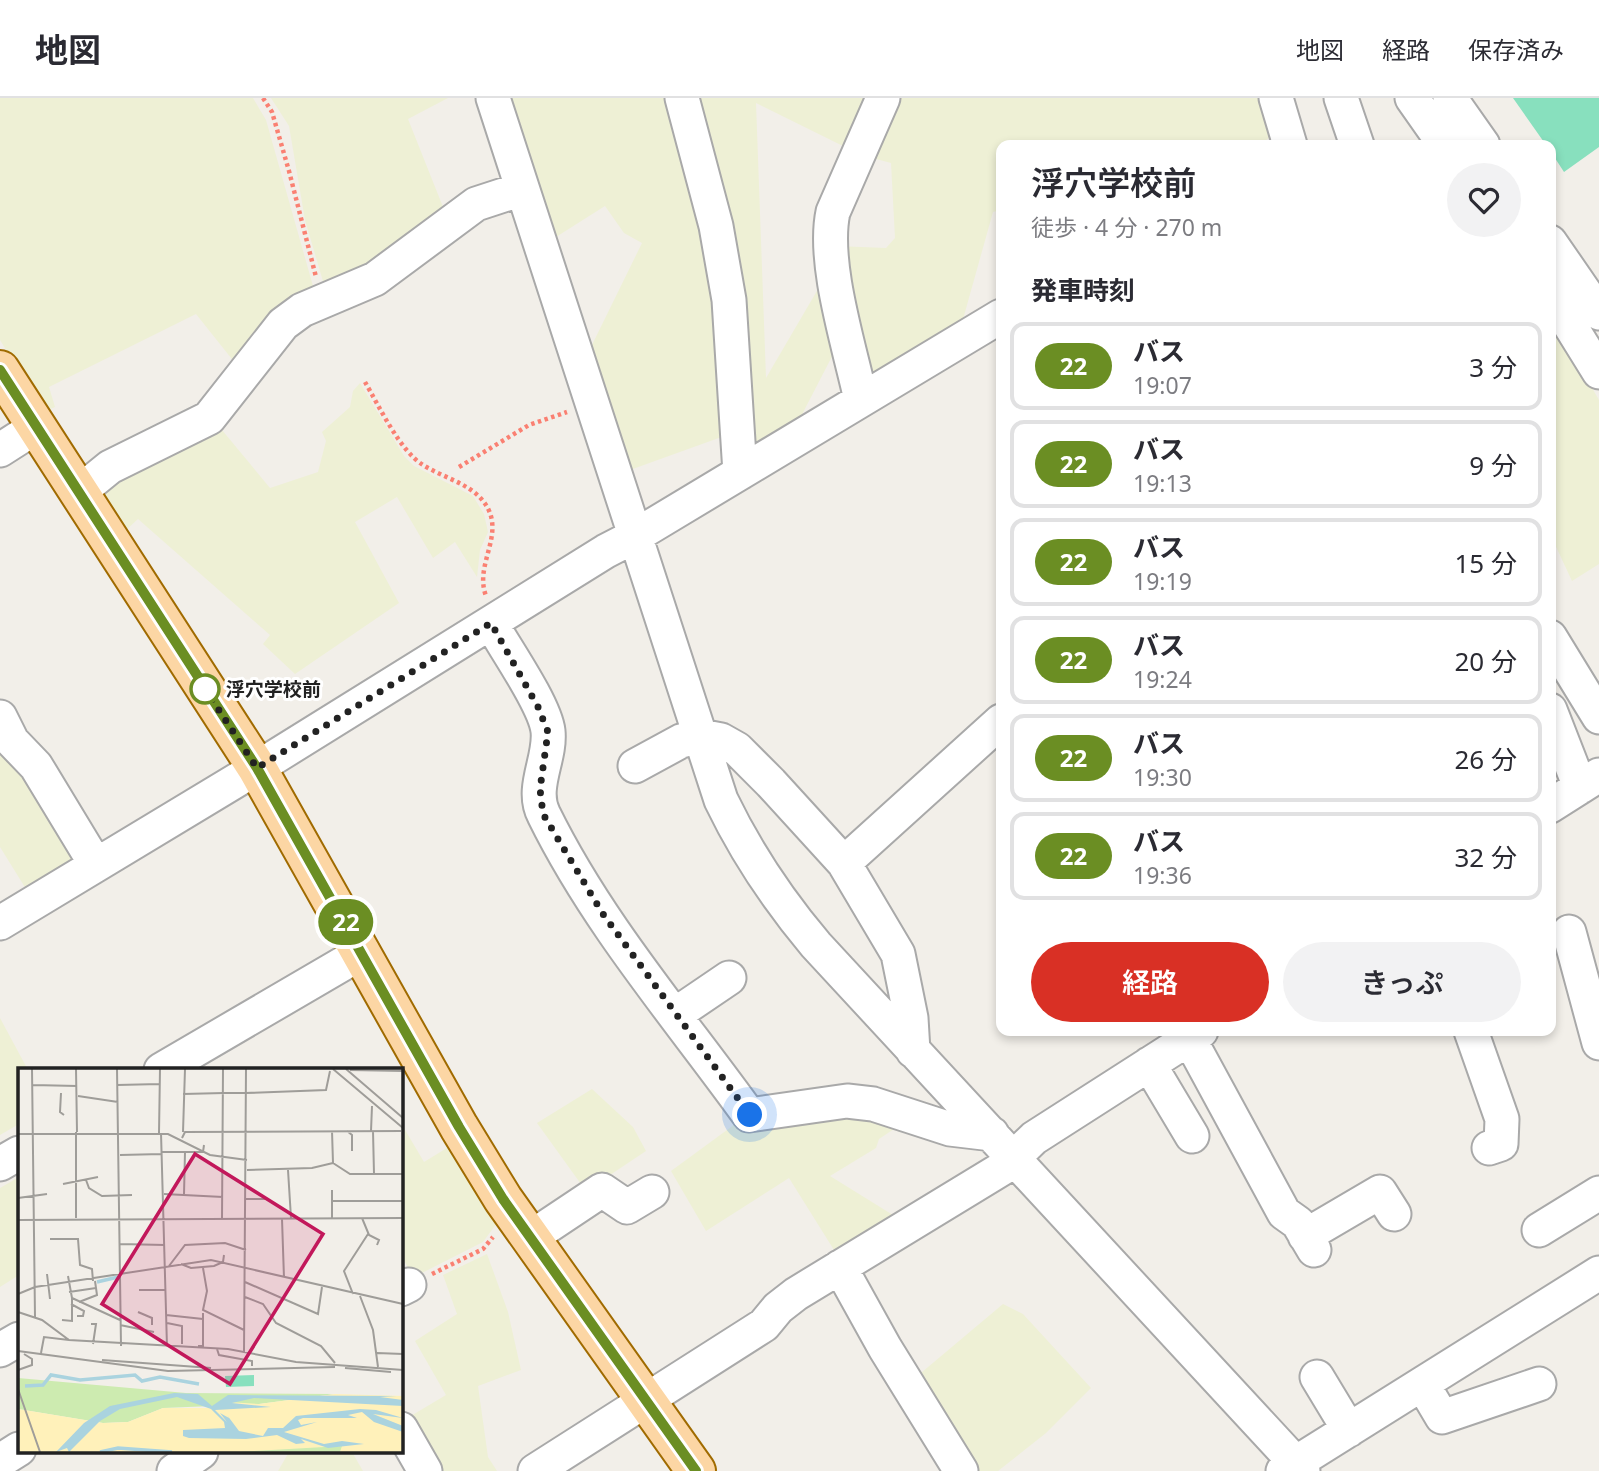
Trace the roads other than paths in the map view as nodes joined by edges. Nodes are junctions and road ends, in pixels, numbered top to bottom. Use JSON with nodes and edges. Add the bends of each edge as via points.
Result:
{"nodes":[{"id":1,"x":493,"y":98,"type":"edge"},
{"id":2,"x":682,"y":98,"type":"edge"},
{"id":3,"x":883,"y":98,"type":"edge"},
{"id":4,"x":1276,"y":98,"type":"edge"},
{"id":5,"x":1341,"y":98,"type":"edge"},
{"id":6,"x":1412,"y":98,"type":"edge"},
{"id":7,"x":1450,"y":98,"type":"edge"},
{"id":8,"x":1286,"y":140,"type":"edge"},
{"id":9,"x":1355,"y":140,"type":"edge"},
{"id":10,"x":1441,"y":140,"type":"edge"},
{"id":11,"x":1479,"y":140,"type":"edge"},
{"id":12,"x":523,"y":189,"type":"junction"},
{"id":13,"x":1556,"y":251,"type":"edge"},
{"id":14,"x":1556,"y":303,"type":"edge"},
{"id":15,"x":1599,"y":313,"type":"edge"},
{"id":16,"x":996,"y":319,"type":"edge"},
{"id":17,"x":0,"y":370,"type":"edge"},
{"id":18,"x":1599,"y":372,"type":"edge"},
{"id":19,"x":860,"y":401,"type":"junction"},
{"id":20,"x":36,"y":427,"type":"junction"},
{"id":21,"x":0,"y":450,"type":"edge"},
{"id":22,"x":740,"y":473,"type":"junction"},
{"id":23,"x":78,"y":493,"type":"junction"},
{"id":24,"x":635,"y":536,"type":"junction"},
{"id":25,"x":495,"y":620,"type":"junction"},
{"id":26,"x":1556,"y":647,"type":"edge"},
{"id":27,"x":0,"y":717,"type":"edge"},
{"id":28,"x":1599,"y":717,"type":"edge"},
{"id":29,"x":1556,"y":721,"type":"edge"},
{"id":30,"x":996,"y":726,"type":"edge"},
{"id":31,"x":700,"y":736,"type":"junction"},
{"id":32,"x":635,"y":766,"type":"dead end"},
{"id":33,"x":257,"y":768,"type":"junction"},
{"id":34,"x":1590,"y":781,"type":"edge"},
{"id":35,"x":1556,"y":802,"type":"edge"},
{"id":36,"x":844,"y":863,"type":"junction"},
{"id":37,"x":96,"y":865,"type":"junction"},
{"id":38,"x":0,"y":923,"type":"edge"},
{"id":39,"x":1569,"y":932,"type":"dead end"},
{"id":40,"x":363,"y":952,"type":"junction"},
{"id":41,"x":1589,"y":965,"type":"edge"},
{"id":42,"x":729,"y":978,"type":"dead end"},
{"id":43,"x":676,"y":1014,"type":"junction"},
{"id":44,"x":1193,"y":1036,"type":"edge"},
{"id":45,"x":1195,"y":1036,"type":"edge"},
{"id":46,"x":1473,"y":1036,"type":"edge"},
{"id":47,"x":1599,"y":1043,"type":"edge"},
{"id":48,"x":913,"y":1051,"type":"junction"},
{"id":49,"x":197,"y":1061,"type":"edge"},
{"id":50,"x":1149,"y":1064,"type":"junction"},
{"id":51,"x":169,"y":1068,"type":"edge"},
{"id":52,"x":1192,"y":1136,"type":"dead end"},
{"id":53,"x":1003,"y":1146,"type":"junction"},
{"id":54,"x":1489,"y":1148,"type":"dead end"},
{"id":55,"x":18,"y":1154,"type":"edge"},
{"id":56,"x":0,"y":1164,"type":"edge"},
{"id":57,"x":652,"y":1192,"type":"dead end"},
{"id":58,"x":1599,"y":1193,"type":"edge"},
{"id":59,"x":1394,"y":1214,"type":"dead end"},
{"id":60,"x":521,"y":1225,"type":"junction"},
{"id":61,"x":1539,"y":1230,"type":"dead end"},
{"id":62,"x":840,"y":1268,"type":"junction"},
{"id":63,"x":1599,"y":1273,"type":"edge"},
{"id":64,"x":18,"y":1340,"type":"edge"},
{"id":65,"x":0,"y":1350,"type":"edge"},
{"id":66,"x":1317,"y":1377,"type":"dead end"},
{"id":67,"x":1539,"y":1384,"type":"dead end"},
{"id":68,"x":1423,"y":1385,"type":"junction"},
{"id":69,"x":646,"y":1401,"type":"junction"},
{"id":70,"x":1349,"y":1430,"type":"junction"},
{"id":71,"x":402,"y":1431,"type":"edge"},
{"id":72,"x":18,"y":1450,"type":"edge"},
{"id":73,"x":198,"y":1454,"type":"edge"},
{"id":74,"x":0,"y":1461,"type":"edge"},
{"id":75,"x":1294,"y":1468,"type":"edge"},
{"id":76,"x":174,"y":1471,"type":"edge"},
{"id":77,"x":425,"y":1471,"type":"edge"},
{"id":78,"x":535,"y":1471,"type":"edge"},
{"id":79,"x":696,"y":1471,"type":"edge"},
{"id":80,"x":961,"y":1471,"type":"edge"}],
"edges":[{"from":1,"to":12,"type":"street"},
{"from":2,"to":22,"type":"street","via":[[716,226],[729,300]]},
{"from":3,"to":19,"type":"street","via":[[830,226],[831,255]]},
{"from":4,"to":8,"type":"street"},
{"from":5,"to":9,"type":"street"},
{"from":6,"to":10,"type":"street"},
{"from":7,"to":11,"type":"street"},
{"from":12,"to":23,"type":"street","via":[[476,204],[392,268],[302,310],[283,324],[209,418],[110,467]]},
{"from":12,"to":24,"type":"street"},
{"from":13,"to":15,"type":"street"},
{"from":14,"to":18,"type":"street"},
{"from":16,"to":19,"type":"street"},
{"from":17,"to":20,"type":"main road"},
{"from":19,"to":22,"type":"street"},
{"from":20,"to":21,"type":"street"},
{"from":20,"to":23,"type":"main road"},
{"from":22,"to":24,"type":"street"},
{"from":23,"to":33,"type":"main road"},
{"from":24,"to":25,"type":"street"},
{"from":24,"to":31,"type":"street"},
{"from":25,"to":33,"type":"street"},
{"from":25,"to":43,"type":"street","via":[[548,732],[540,789],[543,814],[603,914]]},
{"from":26,"to":28,"type":"street"},
{"from":27,"to":37,"type":"street","via":[[12,741],[36,766]]},
{"from":29,"to":34,"type":"street"},
{"from":30,"to":36,"type":"street"},
{"from":31,"to":32,"type":"street"},
{"from":31,"to":36,"type":"street","via":[[737,749]]},
{"from":31,"to":48,"type":"street","via":[[721,800],[763,876],[816,945]]},
{"from":33,"to":37,"type":"street"},
{"from":33,"to":40,"type":"main road"},
{"from":34,"to":35,"type":"street"},
{"from":36,"to":48,"type":"street","via":[[898,954]]},
{"from":37,"to":38,"type":"street"},
{"from":39,"to":41,"type":"street"},
{"from":40,"to":49,"type":"street"},
{"from":40,"to":60,"type":"main road","via":[[459,1127]]},
{"from":41,"to":47,"type":"street"},
{"from":42,"to":43,"type":"street"},
{"from":43,"to":53,"type":"street","via":[[750,1115],[847,1101],[873,1104]]},
{"from":44,"to":50,"type":"street"},
{"from":45,"to":59,"type":"street","via":[[1249,1169],[1310,1243],[1380,1192]]},
{"from":46,"to":54,"type":"street","via":[[1502,1119],[1501,1144]]},
{"from":48,"to":53,"type":"street"},
{"from":49,"to":51,"type":"street"},
{"from":50,"to":52,"type":"street"},
{"from":50,"to":53,"type":"street","via":[[1034,1138]]},
{"from":53,"to":62,"type":"street","via":[[1003,1168]]},
{"from":53,"to":75,"type":"street"},
{"from":55,"to":56,"type":"street"},
{"from":57,"to":60,"type":"street","via":[[627,1207],[602,1190]]},
{"from":58,"to":61,"type":"street"},
{"from":60,"to":69,"type":"main road"},
{"from":62,"to":69,"type":"street","via":[[778,1308],[764,1325]]},
{"from":62,"to":80,"type":"street"},
{"from":63,"to":68,"type":"street"},
{"from":64,"to":65,"type":"street"},
{"from":66,"to":70,"type":"street"},
{"from":67,"to":68,"type":"street","via":[[1442,1416]]},
{"from":68,"to":70,"type":"street"},
{"from":69,"to":78,"type":"street"},
{"from":69,"to":79,"type":"main road"},
{"from":70,"to":75,"type":"street"},
{"from":71,"to":77,"type":"street"},
{"from":72,"to":74,"type":"street"},
{"from":73,"to":76,"type":"street"}]}
